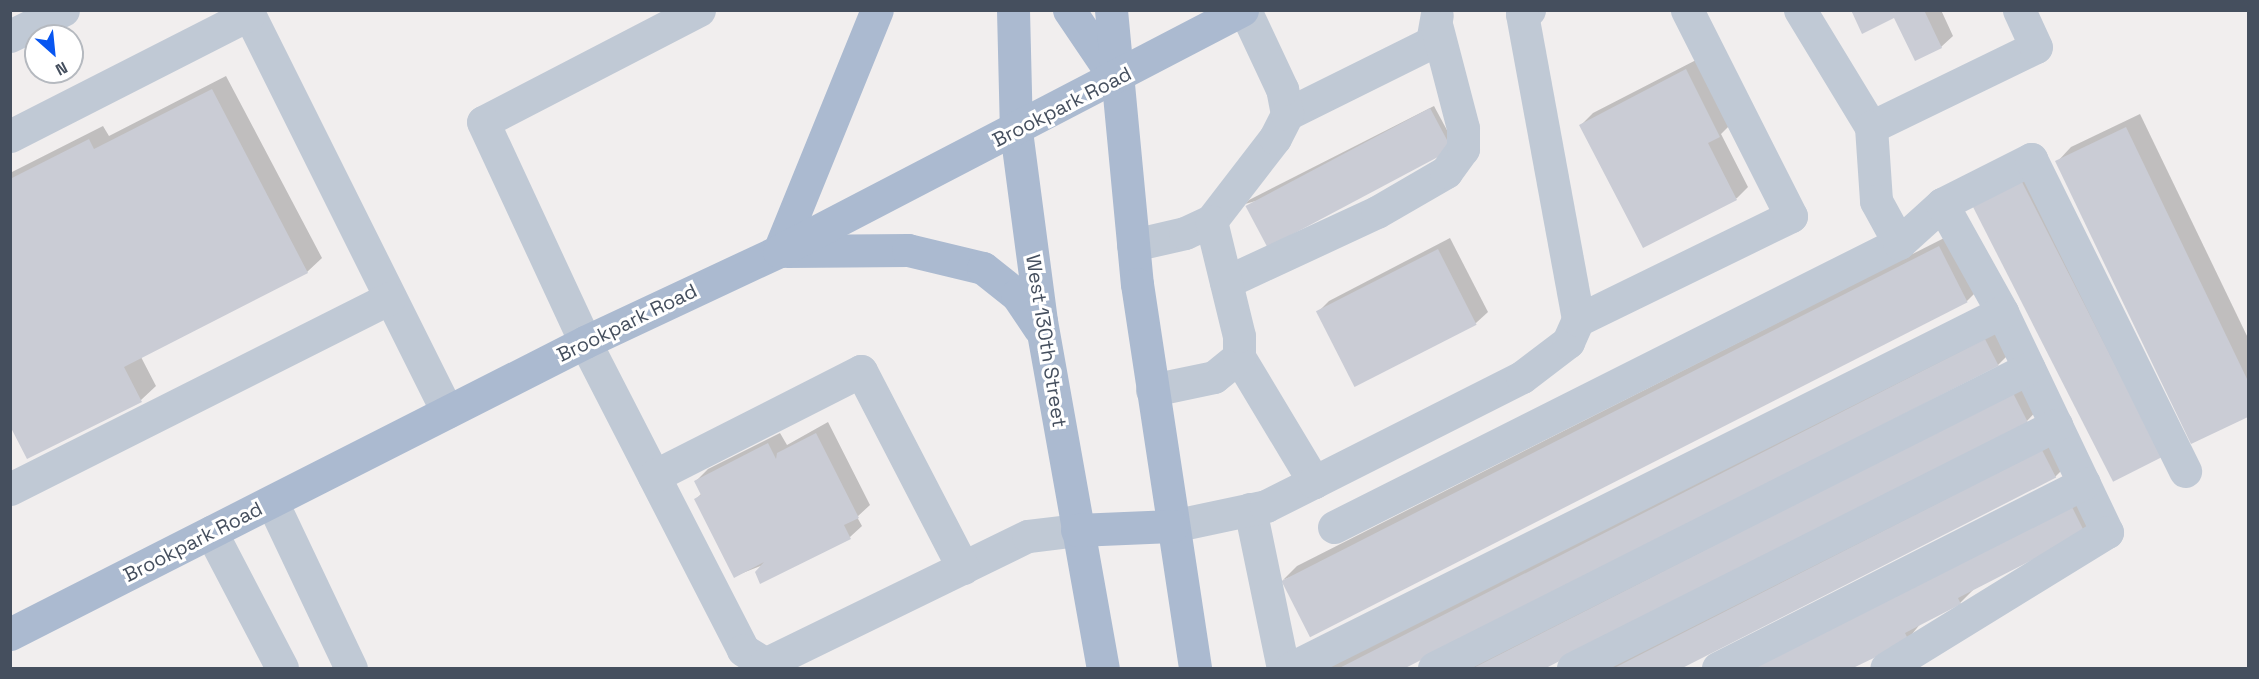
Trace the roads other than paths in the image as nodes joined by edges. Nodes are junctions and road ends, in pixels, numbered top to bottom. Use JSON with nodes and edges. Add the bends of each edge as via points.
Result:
{"nodes":[{"id":1,"x":63,"y":10,"type":"edge"},
{"id":2,"x":699,"y":10,"type":"edge"},
{"id":3,"x":877,"y":10,"type":"edge"},
{"id":4,"x":1013,"y":10,"type":"edge"},
{"id":5,"x":1069,"y":10,"type":"edge"},
{"id":6,"x":1111,"y":10,"type":"edge"},
{"id":7,"x":1244,"y":10,"type":"edge"},
{"id":8,"x":1529,"y":10,"type":"edge"},
{"id":9,"x":1686,"y":10,"type":"edge"},
{"id":10,"x":1800,"y":10,"type":"edge"},
{"id":11,"x":2019,"y":10,"type":"edge"},
{"id":12,"x":248,"y":12,"type":"edge"},
{"id":13,"x":1436,"y":20,"type":"edge"},
{"id":14,"x":10,"y":36,"type":"edge"},
{"id":15,"x":1116,"y":80,"type":"junction"},
{"id":16,"x":1287,"y":114,"type":"junction"},
{"id":17,"x":1871,"y":127,"type":"junction"},
{"id":18,"x":1016,"y":131,"type":"junction"},
{"id":19,"x":10,"y":136,"type":"edge"},
{"id":20,"x":1942,"y":204,"type":"junction"},
{"id":21,"x":1211,"y":221,"type":"junction"},
{"id":22,"x":1899,"y":243,"type":"junction"},
{"id":23,"x":1133,"y":245,"type":"junction"},
{"id":24,"x":779,"y":251,"type":"junction"},
{"id":25,"x":1226,"y":282,"type":"junction"},
{"id":26,"x":390,"y":298,"type":"junction"},
{"id":27,"x":2002,"y":312,"type":"junction"},
{"id":28,"x":1578,"y":320,"type":"junction"},
{"id":29,"x":1044,"y":336,"type":"junction"},
{"id":30,"x":585,"y":342,"type":"junction"},
{"id":31,"x":1239,"y":357,"type":"junction"},
{"id":32,"x":2029,"y":368,"type":"junction"},
{"id":33,"x":1152,"y":390,"type":"junction"},
{"id":34,"x":447,"y":412,"type":"junction"},
{"id":35,"x":2056,"y":425,"type":"junction"},
{"id":36,"x":2185,"y":471,"type":"dead end"},
{"id":37,"x":654,"y":476,"type":"junction"},
{"id":38,"x":1314,"y":482,"type":"junction"},
{"id":39,"x":2084,"y":483,"type":"junction"},
{"id":40,"x":10,"y":489,"type":"edge"},
{"id":41,"x":272,"y":502,"type":"junction"},
{"id":42,"x":1250,"y":510,"type":"junction"},
{"id":43,"x":1172,"y":526,"type":"junction"},
{"id":44,"x":1334,"y":527,"type":"dead end"},
{"id":45,"x":1077,"y":531,"type":"junction"},
{"id":46,"x":211,"y":532,"type":"junction"},
{"id":47,"x":963,"y":568,"type":"junction"},
{"id":48,"x":10,"y":634,"type":"edge"},
{"id":49,"x":282,"y":669,"type":"edge"},
{"id":50,"x":351,"y":669,"type":"edge"},
{"id":51,"x":1103,"y":669,"type":"edge"},
{"id":52,"x":1195,"y":669,"type":"edge"},
{"id":53,"x":1283,"y":669,"type":"edge"},
{"id":54,"x":1291,"y":669,"type":"edge"},
{"id":55,"x":1434,"y":669,"type":"edge"},
{"id":56,"x":1573,"y":669,"type":"edge"},
{"id":57,"x":1718,"y":669,"type":"edge"},
{"id":58,"x":1886,"y":669,"type":"edge"}],
"edges":[{"from":1,"to":14,"type":"lane"},
{"from":2,"to":30,"type":"lane","via":[[483,122]]},
{"from":3,"to":24,"type":"main road"},
{"from":4,"to":18,"type":"main road","name":"West 130th Street"},
{"from":5,"to":15,"type":"main road"},
{"from":6,"to":15,"type":"main road"},
{"from":7,"to":15,"type":"main road","name":"Brookpark Road"},
{"from":7,"to":16,"type":"lane","via":[[1282,88]]},
{"from":8,"to":28,"type":"lane","via":[[1522,14]]},
{"from":9,"to":28,"type":"lane","via":[[1791,216]]},
{"from":10,"to":17,"type":"lane"},
{"from":11,"to":17,"type":"lane","via":[[2036,47]]},
{"from":12,"to":19,"type":"lane"},
{"from":12,"to":26,"type":"lane"},
{"from":13,"to":16,"type":"lane","via":[[1432,42]]},
{"from":13,"to":25,"type":"lane","via":[[1463,128],[1463,149],[1446,172],[1377,212]]},
{"from":15,"to":18,"type":"main road","name":"Brookpark Road"},
{"from":15,"to":23,"type":"main road"},
{"from":16,"to":21,"type":"lane","via":[[1275,138]]},
{"from":17,"to":22,"type":"lane","via":[[1876,201]]},
{"from":18,"to":24,"type":"main road","name":"Brookpark Road"},
{"from":18,"to":29,"type":"main road","name":"West 130th Street"},
{"from":20,"to":22,"type":"lane"},
{"from":20,"to":27,"type":"lane"},
{"from":20,"to":36,"type":"lane","via":[[2031,159]]},
{"from":21,"to":23,"type":"lane","via":[[1185,233]]},
{"from":21,"to":25,"type":"lane"},
{"from":22,"to":44,"type":"lane"},
{"from":23,"to":33,"type":"main road"},
{"from":24,"to":29,"type":"main road","via":[[908,250],[983,268],[1017,296]]},
{"from":24,"to":30,"type":"main road","name":"Brookpark Road"},
{"from":25,"to":31,"type":"lane"},
{"from":26,"to":34,"type":"lane"},
{"from":26,"to":40,"type":"lane"},
{"from":27,"to":32,"type":"lane"},
{"from":27,"to":54,"type":"lane"},
{"from":28,"to":38,"type":"lane","via":[[1568,342],[1522,377]]},
{"from":29,"to":45,"type":"main road","name":"West 130th Street"},
{"from":30,"to":34,"type":"main road","name":"Brookpark Road"},
{"from":30,"to":37,"type":"lane"},
{"from":31,"to":33,"type":"lane","via":[[1214,377]]},
{"from":31,"to":38,"type":"lane"},
{"from":32,"to":35,"type":"lane"},
{"from":32,"to":55,"type":"lane"},
{"from":33,"to":43,"type":"main road"},
{"from":34,"to":41,"type":"main road","name":"Brookpark Road"},
{"from":35,"to":39,"type":"lane"},
{"from":35,"to":56,"type":"lane"},
{"from":37,"to":47,"type":"lane","via":[[743,650],[765,663]]},
{"from":37,"to":47,"type":"lane","via":[[861,371]]},
{"from":38,"to":42,"type":"lane"},
{"from":39,"to":57,"type":"lane"},
{"from":39,"to":58,"type":"lane","via":[[2107,532]]},
{"from":41,"to":46,"type":"main road","name":"Brookpark Road"},
{"from":41,"to":50,"type":"lane"},
{"from":42,"to":43,"type":"lane"},
{"from":42,"to":53,"type":"lane"},
{"from":43,"to":45,"type":"main road"},
{"from":43,"to":52,"type":"main road"},
{"from":45,"to":47,"type":"lane","via":[[1028,536]]},
{"from":45,"to":51,"type":"main road","name":"West 130th Street"},
{"from":46,"to":48,"type":"main road","name":"Brookpark Road"},
{"from":46,"to":49,"type":"lane"}]}
